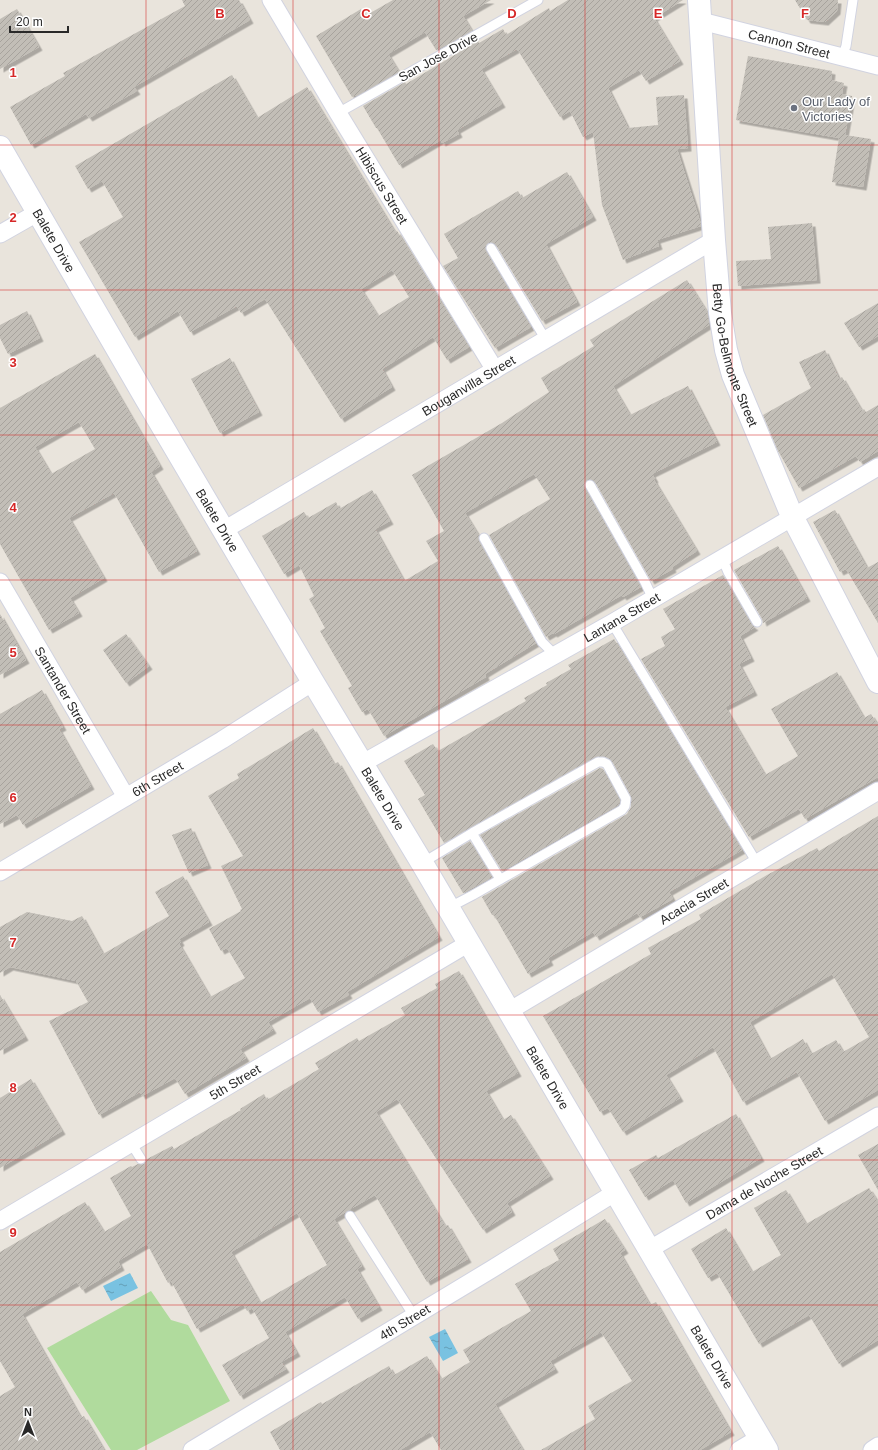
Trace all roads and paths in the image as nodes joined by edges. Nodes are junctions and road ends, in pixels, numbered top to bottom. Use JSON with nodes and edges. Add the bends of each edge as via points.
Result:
{"nodes":[{"id":1,"x":271,"y":0,"type":"edge"},
{"id":2,"x":538,"y":0,"type":"edge"},
{"id":3,"x":853,"y":0,"type":"edge"},
{"id":4,"x":700,"y":10,"type":"edge"},
{"id":5,"x":842,"y":58,"type":"junction"},
{"id":6,"x":878,"y":66,"type":"edge"},
{"id":7,"x":338,"y":113,"type":"junction"},
{"id":8,"x":0,"y":147,"type":"edge"},
{"id":9,"x":37,"y":213,"type":"junction"},
{"id":10,"x":0,"y":234,"type":"edge"},
{"id":11,"x":714,"y":240,"type":"junction"},
{"id":12,"x":490,"y":248,"type":"dead end"},
{"id":13,"x":546,"y":340,"type":"junction"},
{"id":14,"x":496,"y":370,"type":"junction"},
{"id":15,"x":878,"y":467,"type":"edge"},
{"id":16,"x":590,"y":485,"type":"dead end"},
{"id":17,"x":792,"y":516,"type":"junction"},
{"id":18,"x":224,"y":530,"type":"junction"},
{"id":19,"x":484,"y":538,"type":"dead end"},
{"id":20,"x":722,"y":558,"type":"junction"},
{"id":21,"x":0,"y":582,"type":"edge"},
{"id":22,"x":653,"y":599,"type":"junction"},
{"id":23,"x":757,"y":622,"type":"dead end"},
{"id":24,"x":612,"y":623,"type":"junction"},
{"id":25,"x":555,"y":655,"type":"junction"},
{"id":26,"x":313,"y":682,"type":"junction"},
{"id":27,"x":878,"y":682,"type":"edge"},
{"id":28,"x":363,"y":763,"type":"junction"},
{"id":29,"x":878,"y":791,"type":"edge"},
{"id":30,"x":126,"y":797,"type":"junction"},
{"id":31,"x":472,"y":833,"type":"junction"},
{"id":32,"x":422,"y":863,"type":"junction"},
{"id":33,"x":757,"y":863,"type":"junction"},
{"id":34,"x":0,"y":872,"type":"edge"},
{"id":35,"x":500,"y":879,"type":"junction"},
{"id":36,"x":448,"y":908,"type":"junction"},
{"id":37,"x":469,"y":943,"type":"junction"},
{"id":38,"x":509,"y":1011,"type":"junction"},
{"id":39,"x":878,"y":1116,"type":"edge"},
{"id":40,"x":132,"y":1143,"type":"junction"},
{"id":41,"x":141,"y":1159,"type":"dead end"},
{"id":42,"x":616,"y":1192,"type":"junction"},
{"id":43,"x":350,"y":1216,"type":"dead end"},
{"id":44,"x":0,"y":1221,"type":"edge"},
{"id":45,"x":650,"y":1250,"type":"junction"},
{"id":46,"x":414,"y":1316,"type":"junction"},
{"id":47,"x":763,"y":1444,"type":"edge"},
{"id":48,"x":878,"y":1446,"type":"edge"},
{"id":49,"x":192,"y":1450,"type":"edge"},
{"id":50,"x":739,"y":1450,"type":"edge"},
{"id":51,"x":872,"y":1450,"type":"edge"}],
"edges":[{"from":1,"to":7,"type":"street","name":"Hibiscus Street"},
{"from":2,"to":7,"type":"lane","name":"San Jose Drive"},
{"from":3,"to":5,"type":"lane"},
{"from":4,"to":5,"type":"street","name":"Cannon Street"},
{"from":4,"to":11,"type":"street","name":"Betty Go-Belmonte Street"},
{"from":5,"to":6,"type":"street","name":"Cannon Street"},
{"from":7,"to":14,"type":"street","name":"Hibiscus Street"},
{"from":8,"to":9,"type":"street","name":"Balete Drive"},
{"from":9,"to":10,"type":"street"},
{"from":9,"to":18,"type":"street","name":"Balete Drive"},
{"from":11,"to":13,"type":"street","name":"Bouganvilla Street"},
{"from":11,"to":17,"type":"street","name":"Betty Go-Belmonte Street","via":[[720,313],[733,375]]},
{"from":12,"to":13,"type":"lane"},
{"from":13,"to":14,"type":"street","name":"Bouganvilla Street"},
{"from":14,"to":18,"type":"street","name":"Bouganvilla Street"},
{"from":15,"to":17,"type":"street","name":"Lantana Street"},
{"from":16,"to":22,"type":"lane"},
{"from":17,"to":20,"type":"street","name":"Lantana Street"},
{"from":17,"to":27,"type":"street","name":"Betty Go-Belmonte Street"},
{"from":18,"to":26,"type":"street","name":"Balete Drive"},
{"from":19,"to":25,"type":"lane","via":[[542,642]]},
{"from":20,"to":22,"type":"street","name":"Lantana Street"},
{"from":20,"to":23,"type":"lane"},
{"from":21,"to":30,"type":"street","name":"Santander Street"},
{"from":22,"to":24,"type":"street","name":"Lantana Street"},
{"from":24,"to":25,"type":"street","name":"Lantana Street"},
{"from":24,"to":33,"type":"lane"},
{"from":25,"to":28,"type":"street","name":"Lantana Street"},
{"from":26,"to":28,"type":"street","name":"Balete Drive"},
{"from":26,"to":30,"type":"street","name":"6th Street"},
{"from":28,"to":32,"type":"street","name":"Balete Drive"},
{"from":29,"to":33,"type":"street","name":"Acacia Street"},
{"from":30,"to":34,"type":"street","name":"6th Street"},
{"from":31,"to":32,"type":"lane"},
{"from":31,"to":35,"type":"lane"},
{"from":31,"to":35,"type":"lane","via":[[598,762],[607,764],[626,799],[622,810]]},
{"from":32,"to":36,"type":"street","name":"Balete Drive"},
{"from":33,"to":38,"type":"street","name":"Acacia Street"},
{"from":35,"to":36,"type":"lane"},
{"from":36,"to":37,"type":"street","name":"Balete Drive"},
{"from":37,"to":38,"type":"street","name":"Balete Drive"},
{"from":37,"to":40,"type":"street","name":"5th Street"},
{"from":38,"to":42,"type":"street","name":"Balete Drive"},
{"from":39,"to":45,"type":"street","name":"Dama de Noche Street"},
{"from":40,"to":41,"type":"lane"},
{"from":40,"to":44,"type":"street","name":"5th Street"},
{"from":42,"to":45,"type":"street","name":"Balete Drive"},
{"from":42,"to":46,"type":"street","name":"4th Street"},
{"from":43,"to":46,"type":"lane"},
{"from":45,"to":47,"type":"street","name":"Balete Drive"},
{"from":46,"to":49,"type":"street","name":"4th Street"},
{"from":47,"to":50,"type":"street"},
{"from":48,"to":51,"type":"street"}]}
